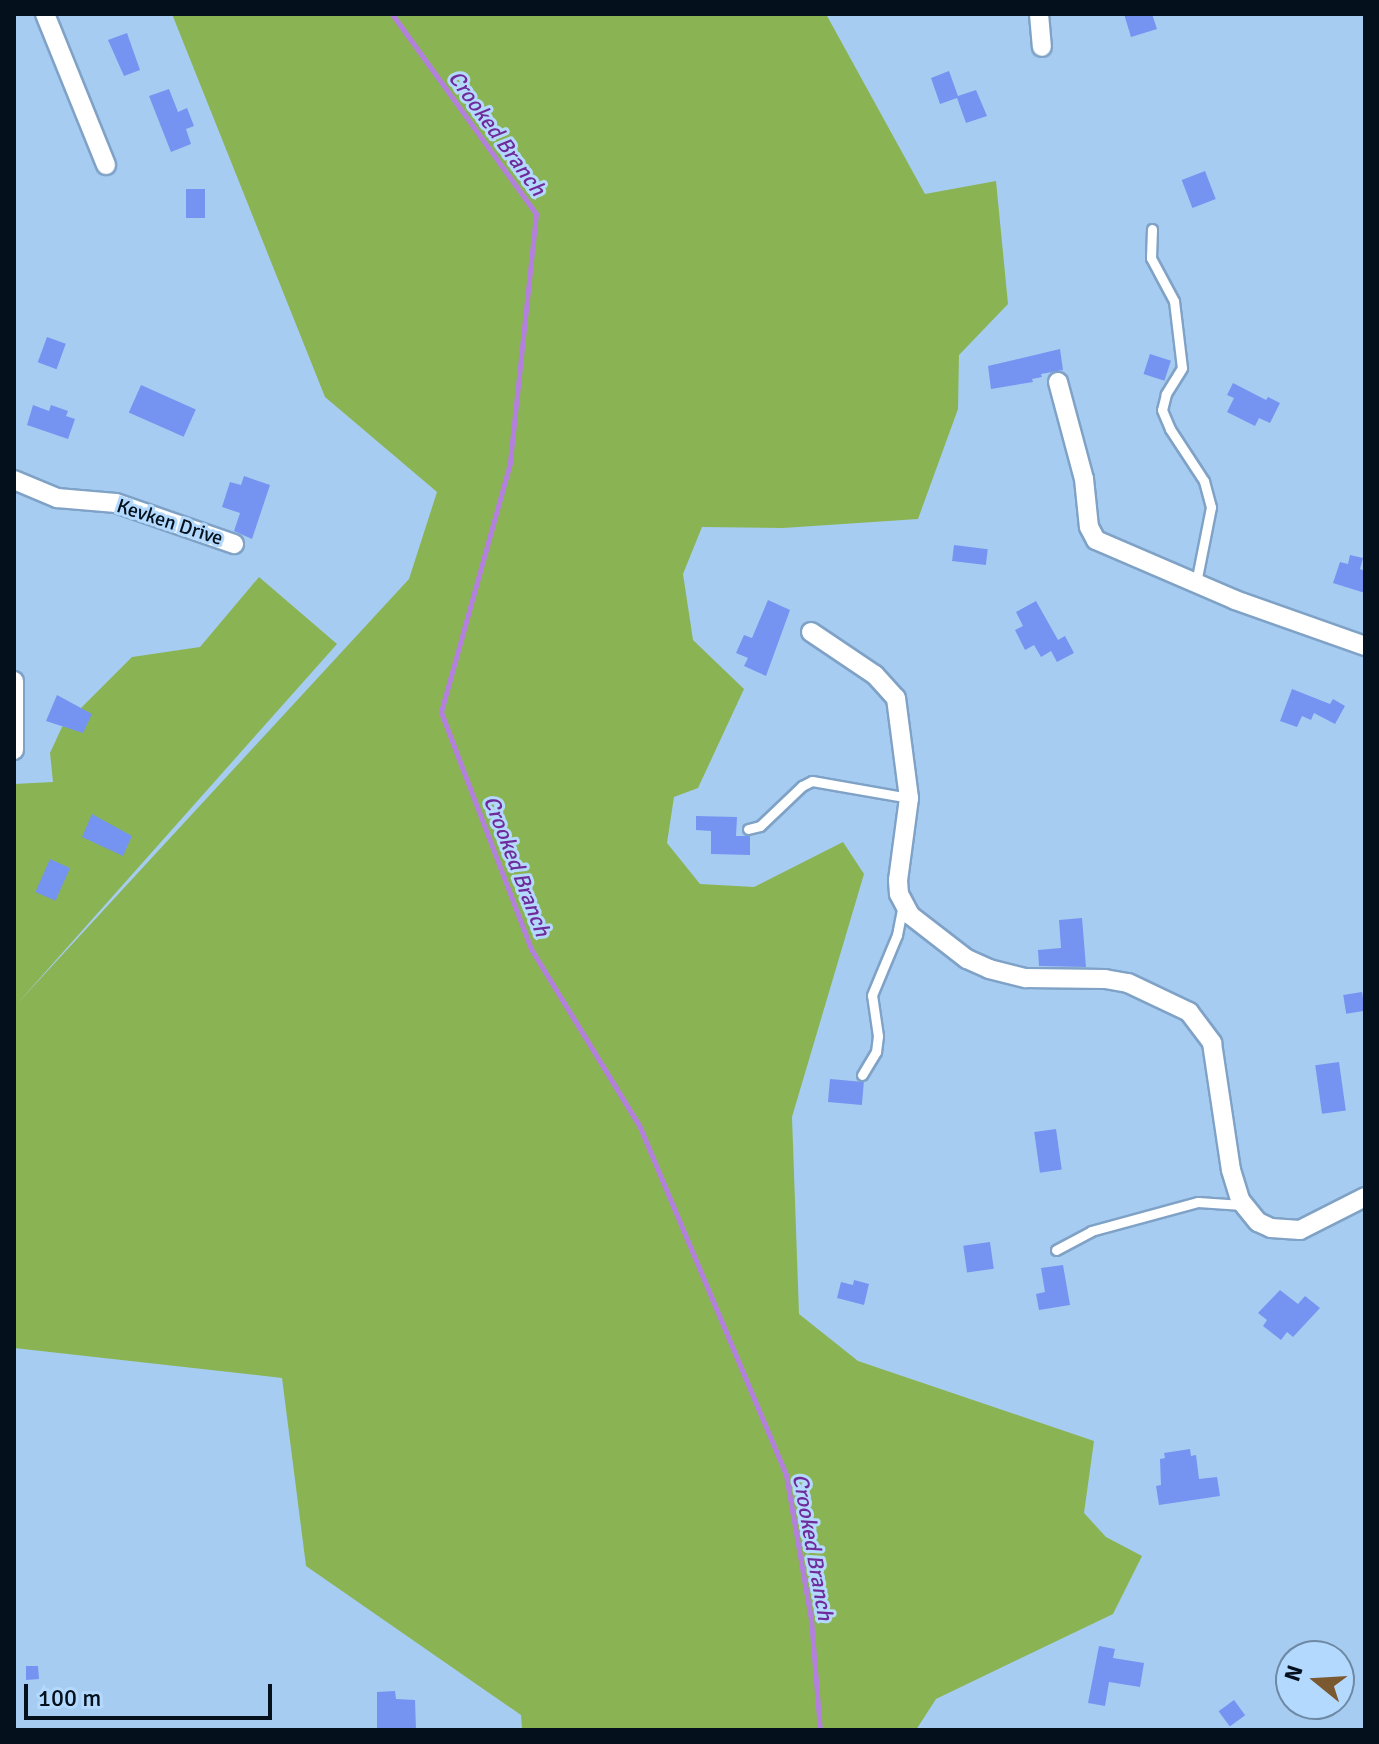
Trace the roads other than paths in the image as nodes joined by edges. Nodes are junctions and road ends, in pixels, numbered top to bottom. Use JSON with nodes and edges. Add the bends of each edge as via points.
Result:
{"nodes":[{"id":1,"x":45,"y":14,"type":"edge"},
{"id":2,"x":1039,"y":14,"type":"edge"},
{"id":3,"x":1042,"y":47,"type":"dead end"},
{"id":4,"x":106,"y":165,"type":"dead end"},
{"id":5,"x":1152,"y":229,"type":"dead end"},
{"id":6,"x":1058,"y":382,"type":"dead end"},
{"id":7,"x":14,"y":480,"type":"edge"},
{"id":8,"x":234,"y":544,"type":"dead end"},
{"id":9,"x":1196,"y":583,"type":"junction"},
{"id":10,"x":811,"y":632,"type":"dead end"},
{"id":11,"x":1365,"y":646,"type":"edge"},
{"id":12,"x":14,"y":681,"type":"edge"},
{"id":13,"x":14,"y":750,"type":"edge"},
{"id":14,"x":909,"y":798,"type":"junction"},
{"id":15,"x":748,"y":829,"type":"dead end"},
{"id":16,"x":903,"y":904,"type":"junction"},
{"id":17,"x":862,"y":1075,"type":"dead end"},
{"id":18,"x":1365,"y":1197,"type":"edge"},
{"id":19,"x":1242,"y":1205,"type":"junction"},
{"id":20,"x":1056,"y":1250,"type":"dead end"}],
"edges":[{"from":1,"to":4,"type":"street"},
{"from":2,"to":3,"type":"street"},
{"from":5,"to":9,"type":"lane","via":[[1151,258],[1174,301],[1182,368],[1162,410],[1204,481],[1211,507]]},
{"from":6,"to":9,"type":"street","via":[[1084,479],[1091,534]]},
{"from":7,"to":8,"type":"street","name":"Kevken Drive","via":[[57,498],[116,503]]},
{"from":9,"to":11,"type":"street"},
{"from":10,"to":14,"type":"street","via":[[875,675],[896,698]]},
{"from":12,"to":13,"type":"street"},
{"from":14,"to":15,"type":"lane","via":[[812,781],[760,826]]},
{"from":14,"to":16,"type":"street","via":[[898,880]]},
{"from":16,"to":17,"type":"lane","via":[[897,935],[872,995],[876,1052]]},
{"from":16,"to":19,"type":"street","via":[[967,959],[989,969],[1026,978],[1128,983],[1189,1012],[1212,1043],[1217,1060],[1229,1159]]},
{"from":18,"to":19,"type":"street","via":[[1300,1230],[1285,1231],[1258,1222]]},
{"from":19,"to":20,"type":"lane","via":[[1198,1202],[1091,1231]]}]}
